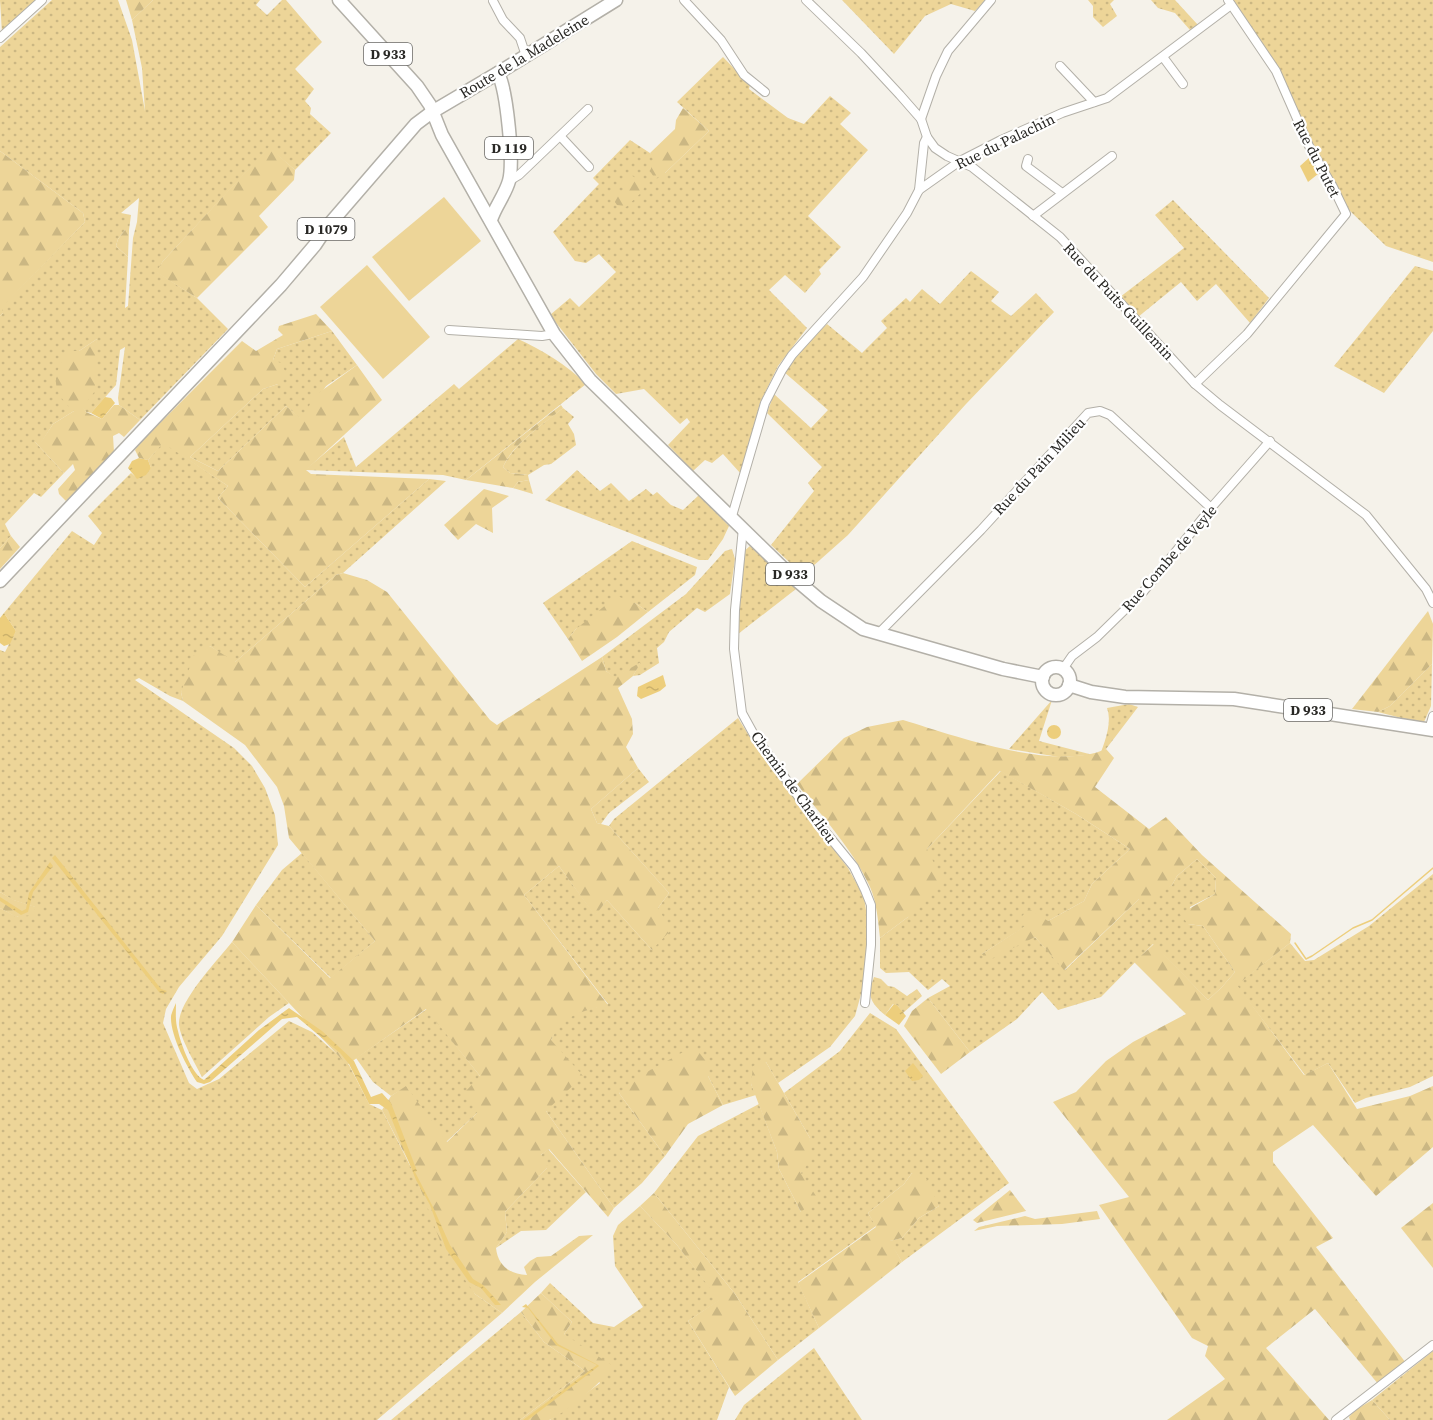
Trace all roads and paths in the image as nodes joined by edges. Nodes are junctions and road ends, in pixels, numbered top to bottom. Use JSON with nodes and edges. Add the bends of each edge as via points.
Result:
{"nodes":[{"id":1,"x":42,"y":0,"type":"edge"},
{"id":2,"x":339,"y":0,"type":"edge"},
{"id":3,"x":616,"y":0,"type":"edge"},
{"id":4,"x":684,"y":0,"type":"edge"},
{"id":5,"x":806,"y":0,"type":"edge"},
{"id":6,"x":991,"y":0,"type":"edge"},
{"id":7,"x":493,"y":1,"type":"edge"},
{"id":8,"x":1230,"y":2,"type":"edge"},
{"id":9,"x":0,"y":38,"type":"edge"},
{"id":10,"x":526,"y":56,"type":"junction"},
{"id":11,"x":1163,"y":57,"type":"junction"},
{"id":12,"x":1060,"y":66,"type":"dead end"},
{"id":13,"x":498,"y":73,"type":"junction"},
{"id":14,"x":1183,"y":84,"type":"dead end"},
{"id":15,"x":765,"y":92,"type":"dead end"},
{"id":16,"x":1094,"y":102,"type":"junction"},
{"id":17,"x":588,"y":110,"type":"dead end"},
{"id":18,"x":432,"y":112,"type":"junction"},
{"id":19,"x":921,"y":119,"type":"junction"},
{"id":20,"x":416,"y":124,"type":"junction"},
{"id":21,"x":440,"y":130,"type":"junction"},
{"id":22,"x":561,"y":137,"type":"junction"},
{"id":23,"x":927,"y":137,"type":"junction"},
{"id":24,"x":1112,"y":156,"type":"dead end"},
{"id":25,"x":1028,"y":159,"type":"dead end"},
{"id":26,"x":960,"y":161,"type":"junction"},
{"id":27,"x":589,"y":167,"type":"dead end"},
{"id":28,"x":508,"y":182,"type":"junction"},
{"id":29,"x":919,"y":190,"type":"junction"},
{"id":30,"x":1062,"y":193,"type":"junction"},
{"id":31,"x":1033,"y":216,"type":"junction"},
{"id":32,"x":491,"y":220,"type":"junction"},
{"id":33,"x":449,"y":330,"type":"dead end"},
{"id":34,"x":548,"y":335,"type":"junction"},
{"id":35,"x":1195,"y":384,"type":"junction"},
{"id":36,"x":1270,"y":441,"type":"junction"},
{"id":37,"x":1211,"y":508,"type":"junction"},
{"id":38,"x":732,"y":516,"type":"junction"},
{"id":39,"x":743,"y":528,"type":"junction"},
{"id":40,"x":0,"y":581,"type":"edge"},
{"id":41,"x":1433,"y":603,"type":"edge"},
{"id":42,"x":878,"y":634,"type":"junction"},
{"id":43,"x":1063,"y":669,"type":"junction"},
{"id":44,"x":1043,"y":677,"type":"junction"},
{"id":45,"x":1069,"y":685,"type":"junction"},
{"id":46,"x":1433,"y":716,"type":"edge"},
{"id":47,"x":1431,"y":730,"type":"edge"},
{"id":48,"x":865,"y":1003,"type":"dead end"},
{"id":49,"x":1433,"y":1345,"type":"edge"},
{"id":50,"x":1336,"y":1420,"type":"edge"}],
"edges":[{"from":1,"to":9,"type":"street"},
{"from":2,"to":18,"type":"main road","number":"D 933","via":[[417,86]]},
{"from":3,"to":10,"type":"main road","name":"Route de la Madeleine","number":"D 1079"},
{"from":4,"to":15,"type":"street","via":[[721,40],[744,75]]},
{"from":5,"to":19,"type":"street","via":[[861,52]]},
{"from":6,"to":19,"type":"street","via":[[948,51]]},
{"from":7,"to":10,"type":"street","via":[[503,20],[520,38]]},
{"from":8,"to":11,"type":"street","name":"Rue du Palachin"},
{"from":8,"to":35,"type":"street","name":"Rue du Putet","via":[[1276,71],[1309,146],[1346,214],[1247,334]]},
{"from":10,"to":13,"type":"main road","name":"Route de la Madeleine","number":"D 1079"},
{"from":11,"to":14,"type":"street"},
{"from":11,"to":16,"type":"street","name":"Rue du Palachin","via":[[1107,98]]},
{"from":12,"to":16,"type":"street"},
{"from":13,"to":18,"type":"main road","name":"Route de la Madeleine","number":"D 1079"},
{"from":13,"to":28,"type":"main road","number":"D 119","via":[[509,143]]},
{"from":16,"to":26,"type":"street","name":"Rue du Palachin"},
{"from":17,"to":22,"type":"street"},
{"from":18,"to":20,"type":"main road","number":"D 1079"},
{"from":18,"to":21,"type":"main road","number":"D 933"},
{"from":19,"to":23,"type":"street"},
{"from":20,"to":21,"type":"main road"},
{"from":20,"to":40,"type":"main road","number":"D 1079","via":[[281,285]]},
{"from":21,"to":32,"type":"main road","number":"D 933"},
{"from":22,"to":27,"type":"street"},
{"from":22,"to":28,"type":"street"},
{"from":23,"to":26,"type":"street","name":"Rue du Puits Guillemin","via":[[935,148]]},
{"from":23,"to":29,"type":"street"},
{"from":24,"to":30,"type":"street"},
{"from":25,"to":30,"type":"street","via":[[1026,166]]},
{"from":26,"to":29,"type":"street","name":"Rue du Palachin"},
{"from":26,"to":31,"type":"street","name":"Rue du Puits Guillemin"},
{"from":28,"to":32,"type":"main road","number":"D 119"},
{"from":29,"to":38,"type":"street","name":"Rue du Palachin","via":[[863,277],[782,370],[765,403]]},
{"from":30,"to":31,"type":"street"},
{"from":31,"to":35,"type":"street","name":"Rue du Puits Guillemin","via":[[1059,237]]},
{"from":32,"to":34,"type":"main road","number":"D 933"},
{"from":33,"to":34,"type":"street"},
{"from":34,"to":38,"type":"main road","number":"D 933"},
{"from":35,"to":36,"type":"street","name":"Rue du Puits Guillemin"},
{"from":36,"to":37,"type":"street","name":"Rue Combe de Veyle"},
{"from":36,"to":41,"type":"street","name":"Rue du Puits Guillemin","via":[[1372,521]]},
{"from":37,"to":42,"type":"street","name":"Rue du Pain Milieu","via":[[1110,415],[1100,411],[1089,413]]},
{"from":37,"to":43,"type":"street","name":"Rue Combe de Veyle","via":[[1143,592],[1072,656]]},
{"from":38,"to":39,"type":"main road","number":"D 933"},
{"from":39,"to":42,"type":"main road","number":"D 933","via":[[822,601],[854,624]]},
{"from":39,"to":48,"type":"street","name":"Chemin de Charlieu","via":[[734,639],[742,713],[797,795],[854,867],[865,890],[871,905],[871,945]]},
{"from":42,"to":44,"type":"main road","number":"D 933"},
{"from":43,"to":44,"type":"main road","via":[[1054,667]]},
{"from":43,"to":45,"type":"main road","via":[[1069,675]]},
{"from":44,"to":45,"type":"main road","via":[[1044,686],[1051,693],[1060,694]]},
{"from":45,"to":47,"type":"main road","number":"D 933","via":[[1125,697],[1234,699]]},
{"from":46,"to":47,"type":"street"},
{"from":49,"to":50,"type":"street"}]}
